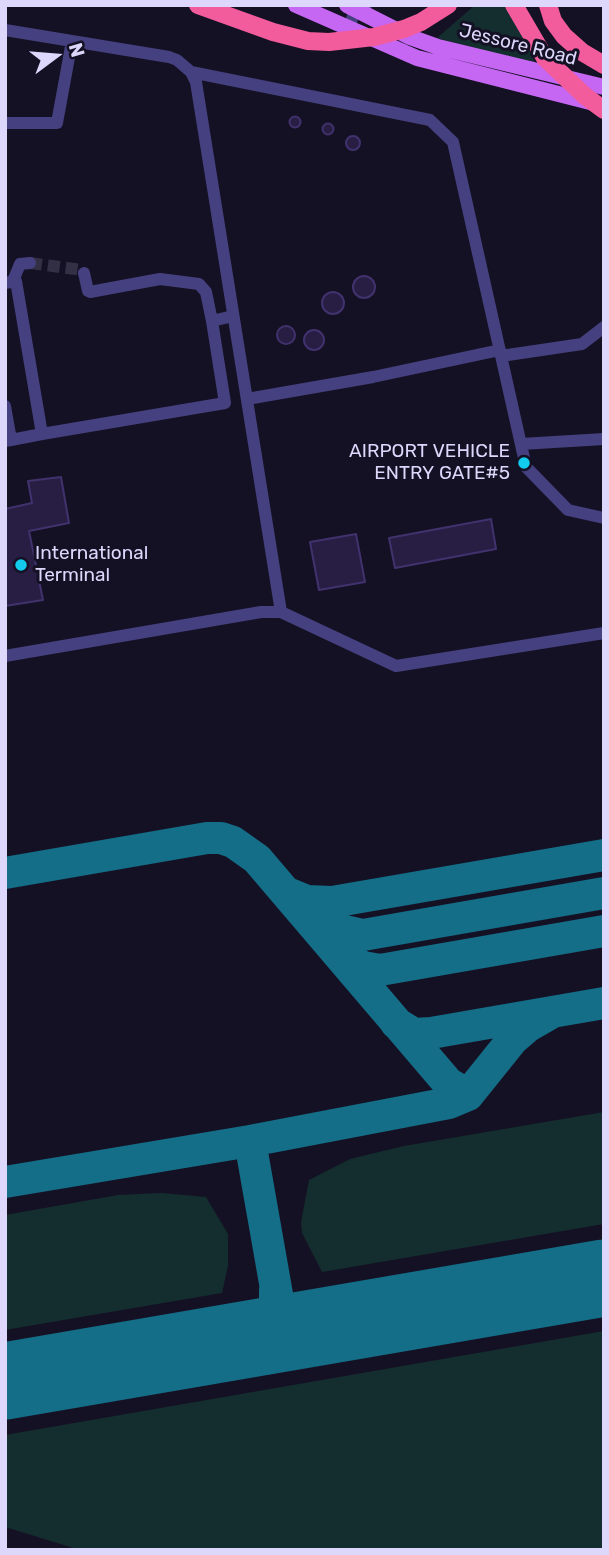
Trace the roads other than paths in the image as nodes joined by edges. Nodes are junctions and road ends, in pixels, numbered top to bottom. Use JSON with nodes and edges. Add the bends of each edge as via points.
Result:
{"nodes":[{"id":1,"x":198,"y":5,"type":"edge"},
{"id":2,"x":296,"y":5,"type":"edge"},
{"id":3,"x":448,"y":5,"type":"edge"},
{"id":4,"x":514,"y":5,"type":"edge"},
{"id":5,"x":548,"y":5,"type":"edge"},
{"id":6,"x":356,"y":7,"type":"edge"},
{"id":7,"x":349,"y":29,"type":"junction"},
{"id":8,"x":5,"y":30,"type":"edge"},
{"id":9,"x":72,"y":41,"type":"junction"},
{"id":10,"x":604,"y":65,"type":"edge"},
{"id":11,"x":191,"y":72,"type":"junction"},
{"id":12,"x":604,"y":87,"type":"edge"},
{"id":13,"x":604,"y":107,"type":"edge"},
{"id":14,"x":5,"y":123,"type":"edge"},
{"id":15,"x":30,"y":263,"type":"dead end"},
{"id":16,"x":84,"y":273,"type":"tunnel mouth"},
{"id":17,"x":9,"y":282,"type":"edge"},
{"id":18,"x":233,"y":316,"type":"junction"},
{"id":19,"x":212,"y":321,"type":"junction"},
{"id":20,"x":604,"y":327,"type":"edge"},
{"id":21,"x":500,"y":353,"type":"junction"},
{"id":22,"x":247,"y":399,"type":"junction"},
{"id":23,"x":5,"y":405,"type":"edge"},
{"id":24,"x":42,"y":433,"type":"junction"},
{"id":25,"x":604,"y":439,"type":"edge"},
{"id":26,"x":8,"y":441,"type":"edge"},
{"id":27,"x":521,"y":444,"type":"junction"},
{"id":28,"x":604,"y":518,"type":"edge"},
{"id":29,"x":281,"y":612,"type":"junction"},
{"id":30,"x":604,"y":633,"type":"edge"},
{"id":31,"x":5,"y":656,"type":"edge"}],
"edges":[{"from":1,"to":3,"type":"highway","bridge":true,"via":[[273,32],[330,42],[404,29]]},
{"from":2,"to":7,"type":"main road"},
{"from":4,"to":13,"type":"highway","bridge":true,"via":[[550,63]]},
{"from":5,"to":10,"type":"highway","via":[[564,36]]},
{"from":6,"to":7,"type":"street"},
{"from":6,"to":12,"type":"main road","name":"Jessore Road","via":[[438,47]]},
{"from":7,"to":13,"type":"main road","via":[[417,58]]},
{"from":8,"to":9,"type":"street"},
{"from":9,"to":11,"type":"street","via":[[169,57]]},
{"from":9,"to":14,"type":"street","via":[[57,123]]},
{"from":11,"to":18,"type":"street"},
{"from":11,"to":21,"type":"street","via":[[430,120],[453,142]]},
{"from":15,"to":17,"type":"street","via":[[20,264]]},
{"from":16,"to":19,"type":"street","via":[[90,292],[160,279],[194,282],[205,289]]},
{"from":17,"to":24,"type":"street","via":[[16,281]]},
{"from":18,"to":19,"type":"street"},
{"from":18,"to":22,"type":"street"},
{"from":19,"to":24,"type":"street","via":[[225,403]]},
{"from":20,"to":21,"type":"street","via":[[582,344]]},
{"from":21,"to":22,"type":"street"},
{"from":21,"to":27,"type":"street"},
{"from":22,"to":29,"type":"street"},
{"from":23,"to":26,"type":"street"},
{"from":24,"to":26,"type":"street"},
{"from":25,"to":27,"type":"street"},
{"from":27,"to":28,"type":"street","via":[[526,467],[568,510]]},
{"from":29,"to":30,"type":"street","via":[[396,666]]},
{"from":29,"to":31,"type":"street"}]}
